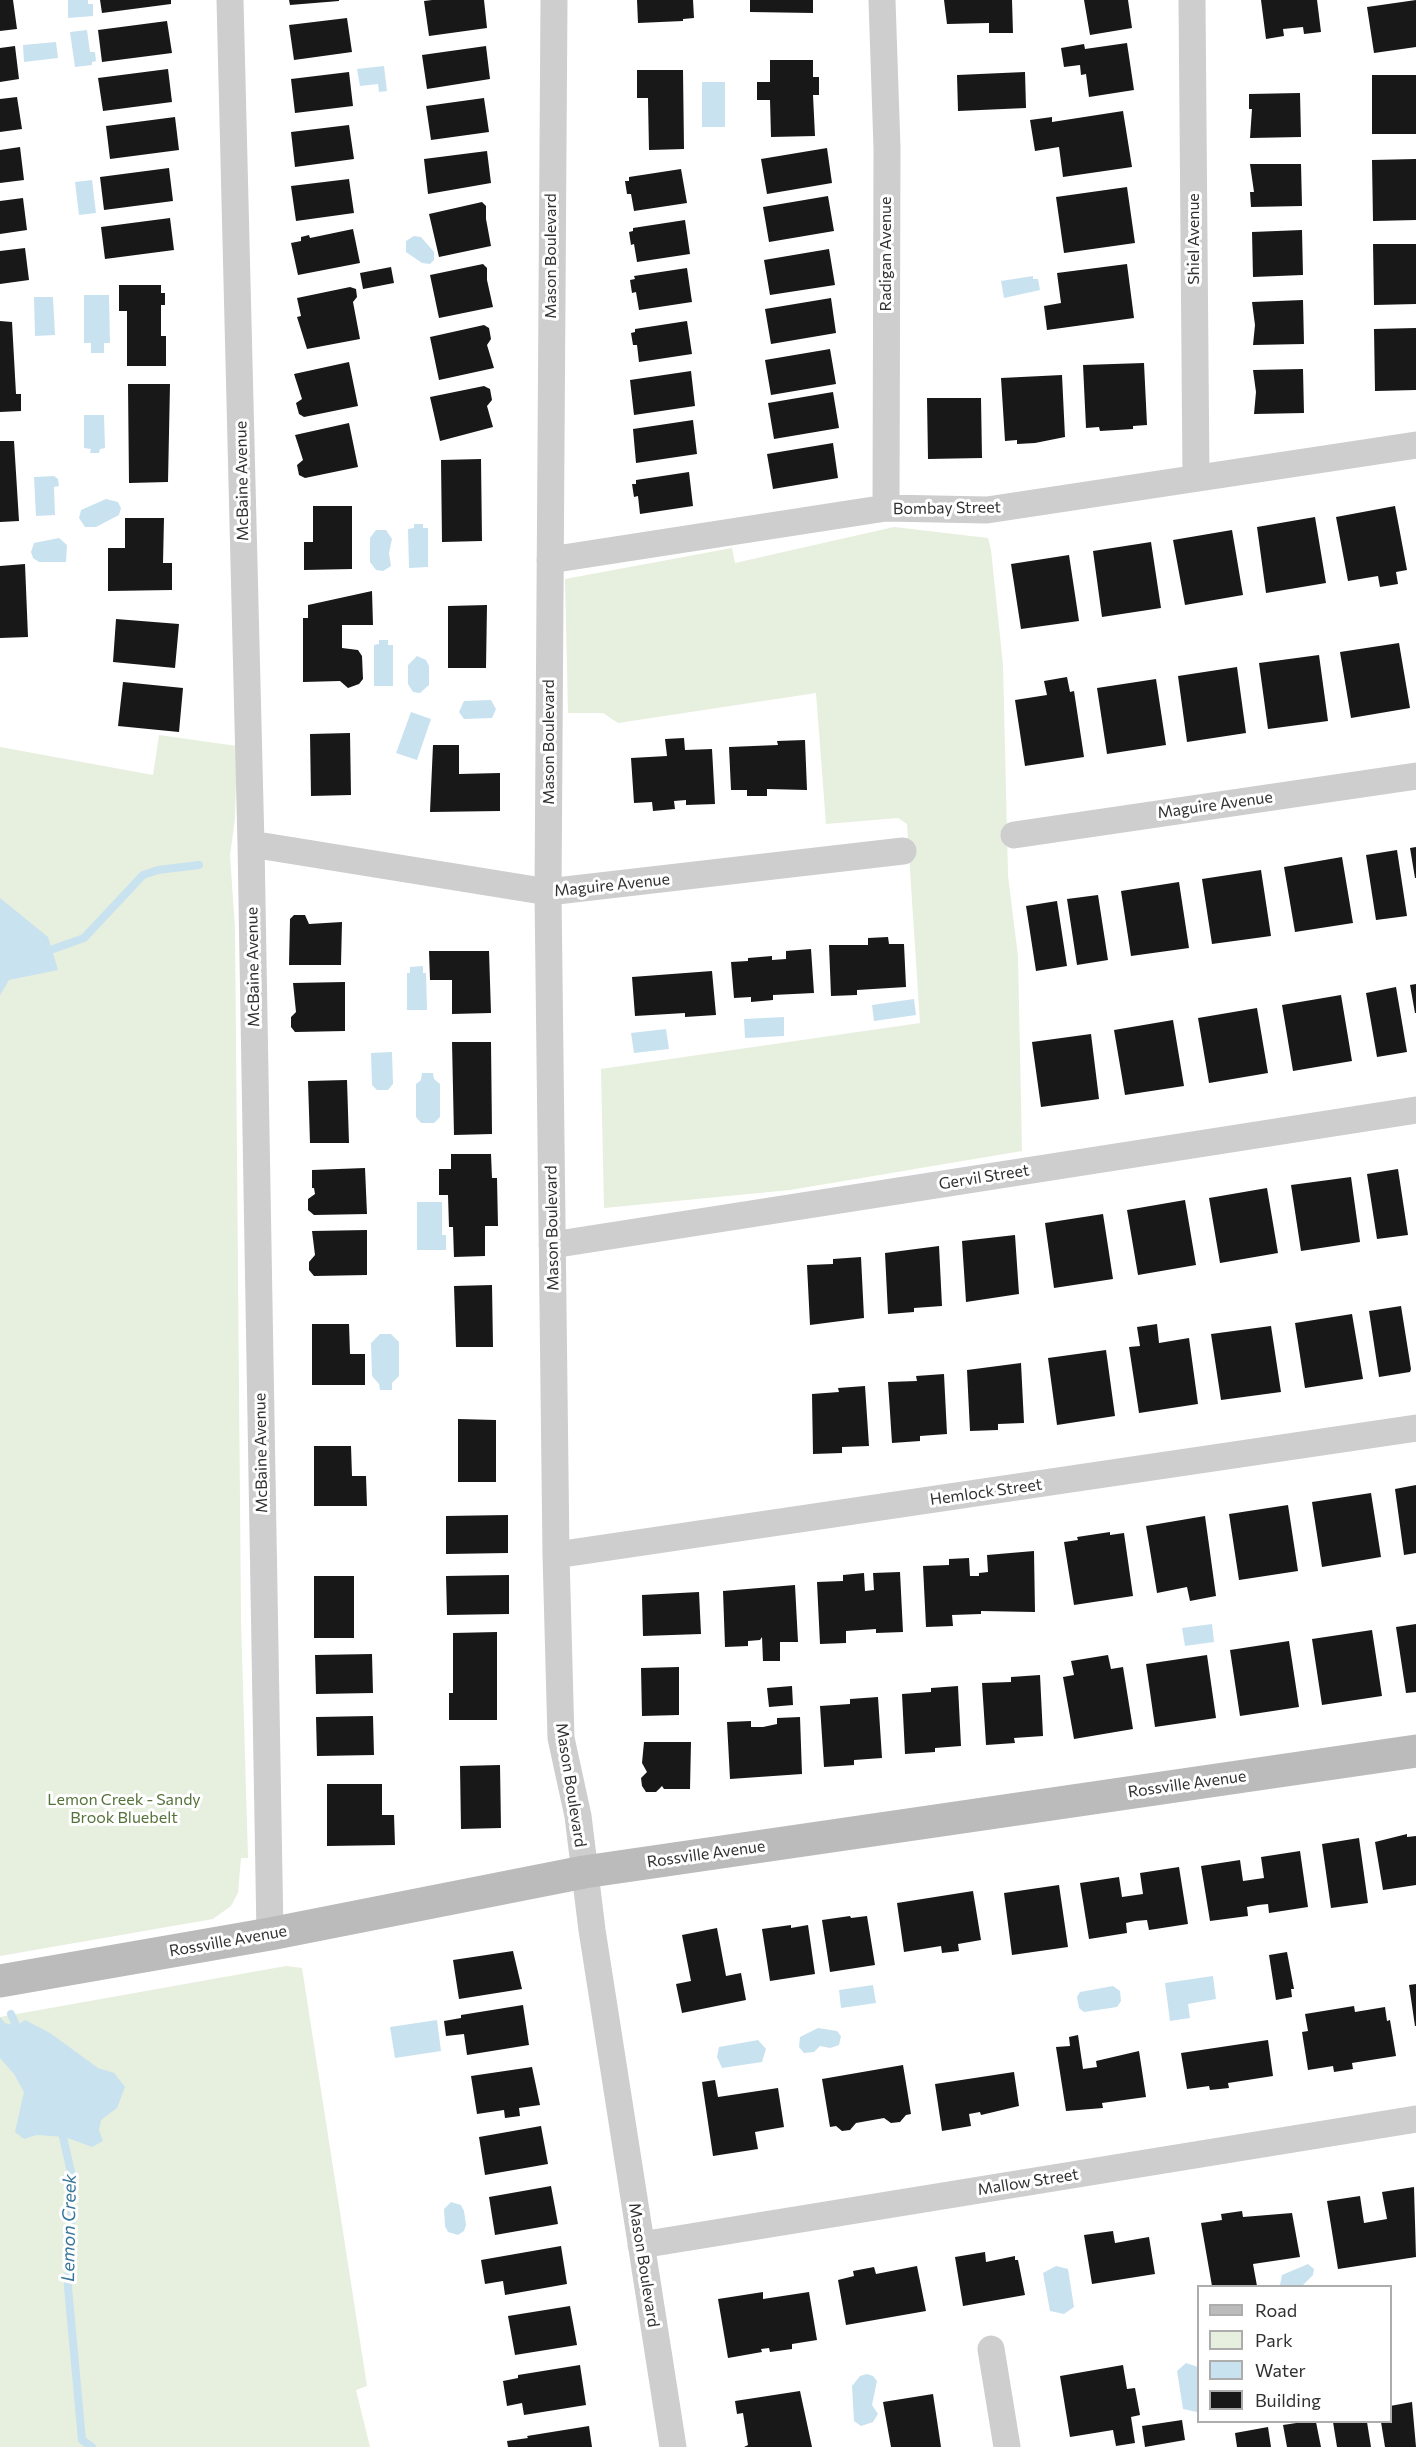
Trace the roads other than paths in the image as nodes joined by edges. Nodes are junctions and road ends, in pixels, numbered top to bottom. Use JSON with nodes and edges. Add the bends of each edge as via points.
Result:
{"nodes":[{"id":1,"x":230,"y":0,"type":"edge"},
{"id":2,"x":554,"y":0,"type":"edge"},
{"id":3,"x":882,"y":0,"type":"edge"},
{"id":4,"x":1192,"y":0,"type":"edge"},
{"id":5,"x":1416,"y":446,"type":"edge"},
{"id":6,"x":1196,"y":478,"type":"junction"},
{"id":7,"x":885,"y":508,"type":"junction"},
{"id":8,"x":550,"y":560,"type":"junction"},
{"id":9,"x":1416,"y":776,"type":"edge"},
{"id":10,"x":1014,"y":835,"type":"dead end"},
{"id":11,"x":251,"y":844,"type":"junction"},
{"id":12,"x":903,"y":851,"type":"dead end"},
{"id":13,"x":548,"y":892,"type":"junction"},
{"id":14,"x":1416,"y":1110,"type":"edge"},
{"id":15,"x":552,"y":1245,"type":"junction"},
{"id":16,"x":1416,"y":1428,"type":"edge"},
{"id":17,"x":556,"y":1555,"type":"junction"},
{"id":18,"x":1416,"y":1751,"type":"edge"},
{"id":19,"x":584,"y":1872,"type":"junction"},
{"id":20,"x":270,"y":1934,"type":"junction"},
{"id":21,"x":0,"y":1981,"type":"edge"},
{"id":22,"x":1416,"y":2119,"type":"edge"},
{"id":23,"x":641,"y":2245,"type":"junction"},
{"id":24,"x":991,"y":2349,"type":"dead end"},
{"id":25,"x":673,"y":2447,"type":"edge"},
{"id":26,"x":1007,"y":2447,"type":"edge"}],
"edges":[{"from":1,"to":11,"type":"street","name":"McBaine Avenue"},
{"from":2,"to":8,"type":"street","name":"Mason Boulevard"},
{"from":3,"to":7,"type":"street","name":"Radigan Avenue","via":[[886,148]]},
{"from":4,"to":6,"type":"street","name":"Shiel Avenue"},
{"from":5,"to":6,"type":"street","name":"Bombay Street"},
{"from":6,"to":7,"type":"street","name":"Bombay Street","via":[[987,510]]},
{"from":7,"to":8,"type":"street","name":"Bombay Street"},
{"from":8,"to":13,"type":"street","name":"Mason Boulevard"},
{"from":9,"to":10,"type":"street","name":"Maguire Avenue"},
{"from":11,"to":13,"type":"street","name":"Maguire Avenue"},
{"from":11,"to":20,"type":"street","name":"McBaine Avenue"},
{"from":12,"to":13,"type":"street","name":"Maguire Avenue"},
{"from":13,"to":15,"type":"street","name":"Mason Boulevard"},
{"from":14,"to":15,"type":"street","name":"Gervil Street"},
{"from":15,"to":17,"type":"street","name":"Mason Boulevard"},
{"from":16,"to":17,"type":"street","name":"Hemlock Street"},
{"from":17,"to":19,"type":"street","name":"Mason Boulevard","via":[[561,1738],[578,1816]]},
{"from":18,"to":19,"type":"street","name":"Rossville Avenue"},
{"from":19,"to":20,"type":"street","name":"Rossville Avenue"},
{"from":19,"to":23,"type":"street","name":"Mason Boulevard"},
{"from":20,"to":21,"type":"street","name":"Rossville Avenue"},
{"from":22,"to":23,"type":"street","name":"Mallow Street"},
{"from":23,"to":25,"type":"street","name":"Mason Boulevard"},
{"from":24,"to":26,"type":"street"}]}
